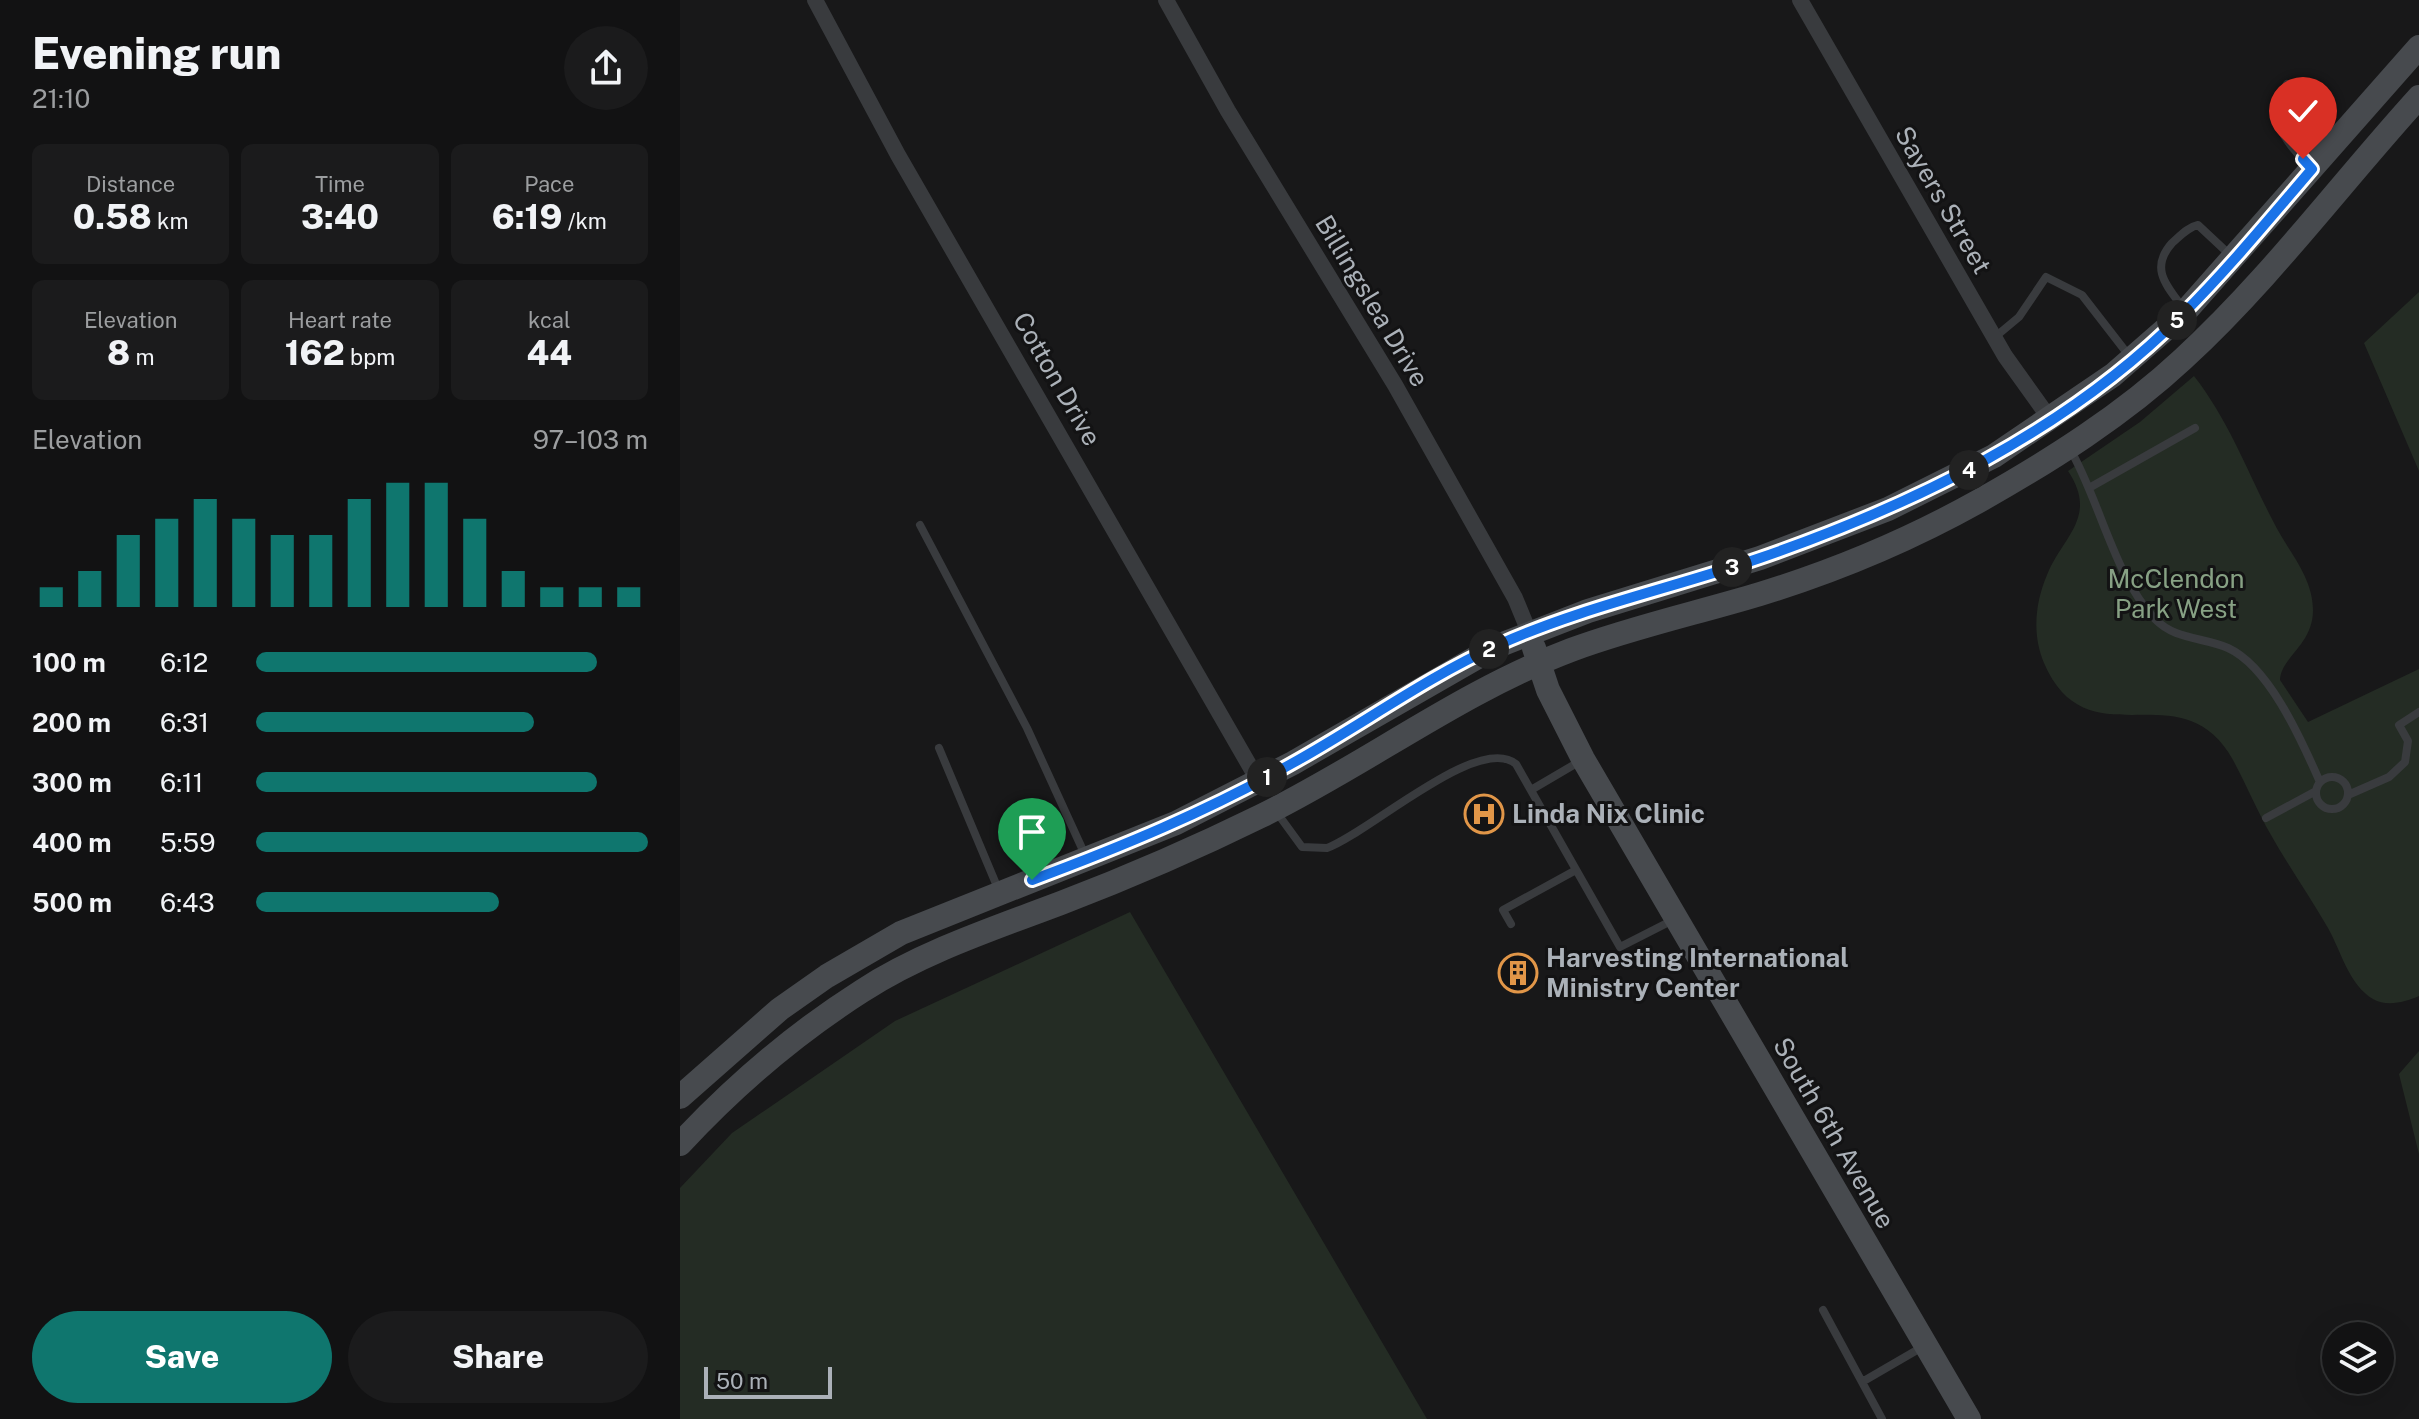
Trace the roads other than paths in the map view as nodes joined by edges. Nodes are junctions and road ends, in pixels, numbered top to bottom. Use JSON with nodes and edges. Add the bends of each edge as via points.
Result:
{"nodes":[{"id":1,"x":815,"y":0,"type":"edge"},
{"id":2,"x":1166,"y":0,"type":"edge"},
{"id":3,"x":1800,"y":0,"type":"edge"},
{"id":4,"x":2419,"y":47,"type":"edge"},
{"id":5,"x":2287,"y":84,"type":"dead end"},
{"id":6,"x":2419,"y":97,"type":"edge"},
{"id":7,"x":2312,"y":169,"type":"junction"},
{"id":8,"x":2234,"y":259,"type":"junction"},
{"id":9,"x":2186,"y":311,"type":"junction"},
{"id":10,"x":1994,"y":338,"type":"junction"},
{"id":11,"x":2133,"y":360,"type":"junction"},
{"id":12,"x":2050,"y":419,"type":"junction"},
{"id":13,"x":2195,"y":428,"type":"dead end"},
{"id":14,"x":2068,"y":446,"type":"junction"},
{"id":15,"x":2089,"y":488,"type":"junction"},
{"id":16,"x":920,"y":525,"type":"dead end"},
{"id":17,"x":1529,"y":632,"type":"junction"},
{"id":18,"x":1539,"y":663,"type":"junction"},
{"id":19,"x":2419,"y":712,"type":"edge"},
{"id":20,"x":939,"y":748,"type":"dead end"},
{"id":21,"x":1583,"y":759,"type":"junction"},
{"id":22,"x":1259,"y":782,"type":"junction"},
{"id":23,"x":2318,"y":786,"type":"junction"},
{"id":24,"x":1531,"y":790,"type":"junction"},
{"id":25,"x":2348,"y":795,"type":"junction"},
{"id":26,"x":1274,"y":809,"type":"junction"},
{"id":27,"x":2266,"y":818,"type":"dead end"},
{"id":28,"x":1087,"y":860,"type":"junction"},
{"id":29,"x":1576,"y":870,"type":"junction"},
{"id":30,"x":999,"y":892,"type":"junction"},
{"id":31,"x":1675,"y":919,"type":"junction"},
{"id":32,"x":1511,"y":924,"type":"dead end"},
{"id":33,"x":680,"y":1097,"type":"edge"},
{"id":34,"x":680,"y":1144,"type":"edge"},
{"id":35,"x":1823,"y":1310,"type":"dead end"},
{"id":36,"x":1926,"y":1345,"type":"junction"},
{"id":37,"x":1862,"y":1382,"type":"junction"},
{"id":38,"x":1882,"y":1419,"type":"edge"},
{"id":39,"x":1969,"y":1419,"type":"edge"}],
"edges":[{"from":1,"to":22,"type":"street","name":"Cotton Drive","via":[[898,155]]},
{"from":2,"to":17,"type":"street","name":"Billingslea Drive","via":[[1395,385]]},
{"from":3,"to":10,"type":"street","name":"Sayers Street"},
{"from":4,"to":7,"type":"main road"},
{"from":5,"to":7,"type":"lane","via":[[2279,99],[2277,124],[2285,141]]},
{"from":6,"to":14,"type":"main road","via":[[2202,341],[2157,382]]},
{"from":7,"to":8,"type":"main road"},
{"from":8,"to":9,"type":"main road"},
{"from":8,"to":9,"type":"lane","via":[[2198,225],[2172,244],[2160,272]]},
{"from":9,"to":11,"type":"main road"},
{"from":10,"to":11,"type":"lane","via":[[2019,317],[2046,277],[2082,295]]},
{"from":10,"to":12,"type":"street","name":"Sayers Street"},
{"from":11,"to":12,"type":"main road"},
{"from":12,"to":14,"type":"main road"},
{"from":12,"to":17,"type":"main road","via":[[1956,477],[1888,509],[1760,558]]},
{"from":13,"to":15,"type":"lane"},
{"from":14,"to":15,"type":"lane"},
{"from":14,"to":18,"type":"main road","via":[[1952,516],[1828,570]]},
{"from":15,"to":23,"type":"lane","via":[[2151,614],[2177,633],[2219,645],[2249,662],[2297,733]]},
{"from":16,"to":28,"type":"lane","via":[[1027,728]]},
{"from":17,"to":18,"type":"main road","name":"South 6th Avenue"},
{"from":17,"to":22,"type":"main road","via":[[1449,670]]},
{"from":18,"to":21,"type":"main road","name":"South 6th Avenue"},
{"from":18,"to":26,"type":"main road","via":[[1468,696]]},
{"from":19,"to":25,"type":"lane","via":[[2399,725],[2408,741],[2405,762],[2389,777]]},
{"from":20,"to":30,"type":"lane"},
{"from":21,"to":24,"type":"lane"},
{"from":21,"to":31,"type":"main road","name":"South 6th Avenue"},
{"from":22,"to":26,"type":"main road"},
{"from":22,"to":28,"type":"main road"},
{"from":23,"to":25,"type":"lane","via":[[2338,778]]},
{"from":23,"to":25,"type":"lane","via":[[2317,800],[2327,809],[2339,808]]},
{"from":23,"to":27,"type":"lane"},
{"from":24,"to":26,"type":"lane","via":[[1516,764],[1490,756],[1335,845],[1319,849],[1294,841]]},
{"from":24,"to":29,"type":"lane"},
{"from":26,"to":34,"type":"main road","via":[[865,988],[729,1094]]},
{"from":28,"to":30,"type":"main road"},
{"from":29,"to":31,"type":"lane","via":[[1620,947]]},
{"from":29,"to":32,"type":"lane","via":[[1503,910]]},
{"from":30,"to":33,"type":"main road","via":[[901,933],[827,976],[780,1009]]},
{"from":31,"to":36,"type":"main road","name":"South 6th Avenue"},
{"from":35,"to":37,"type":"lane"},
{"from":36,"to":37,"type":"lane"},
{"from":36,"to":39,"type":"main road","name":"South 6th Avenue"},
{"from":37,"to":38,"type":"lane"}]}
